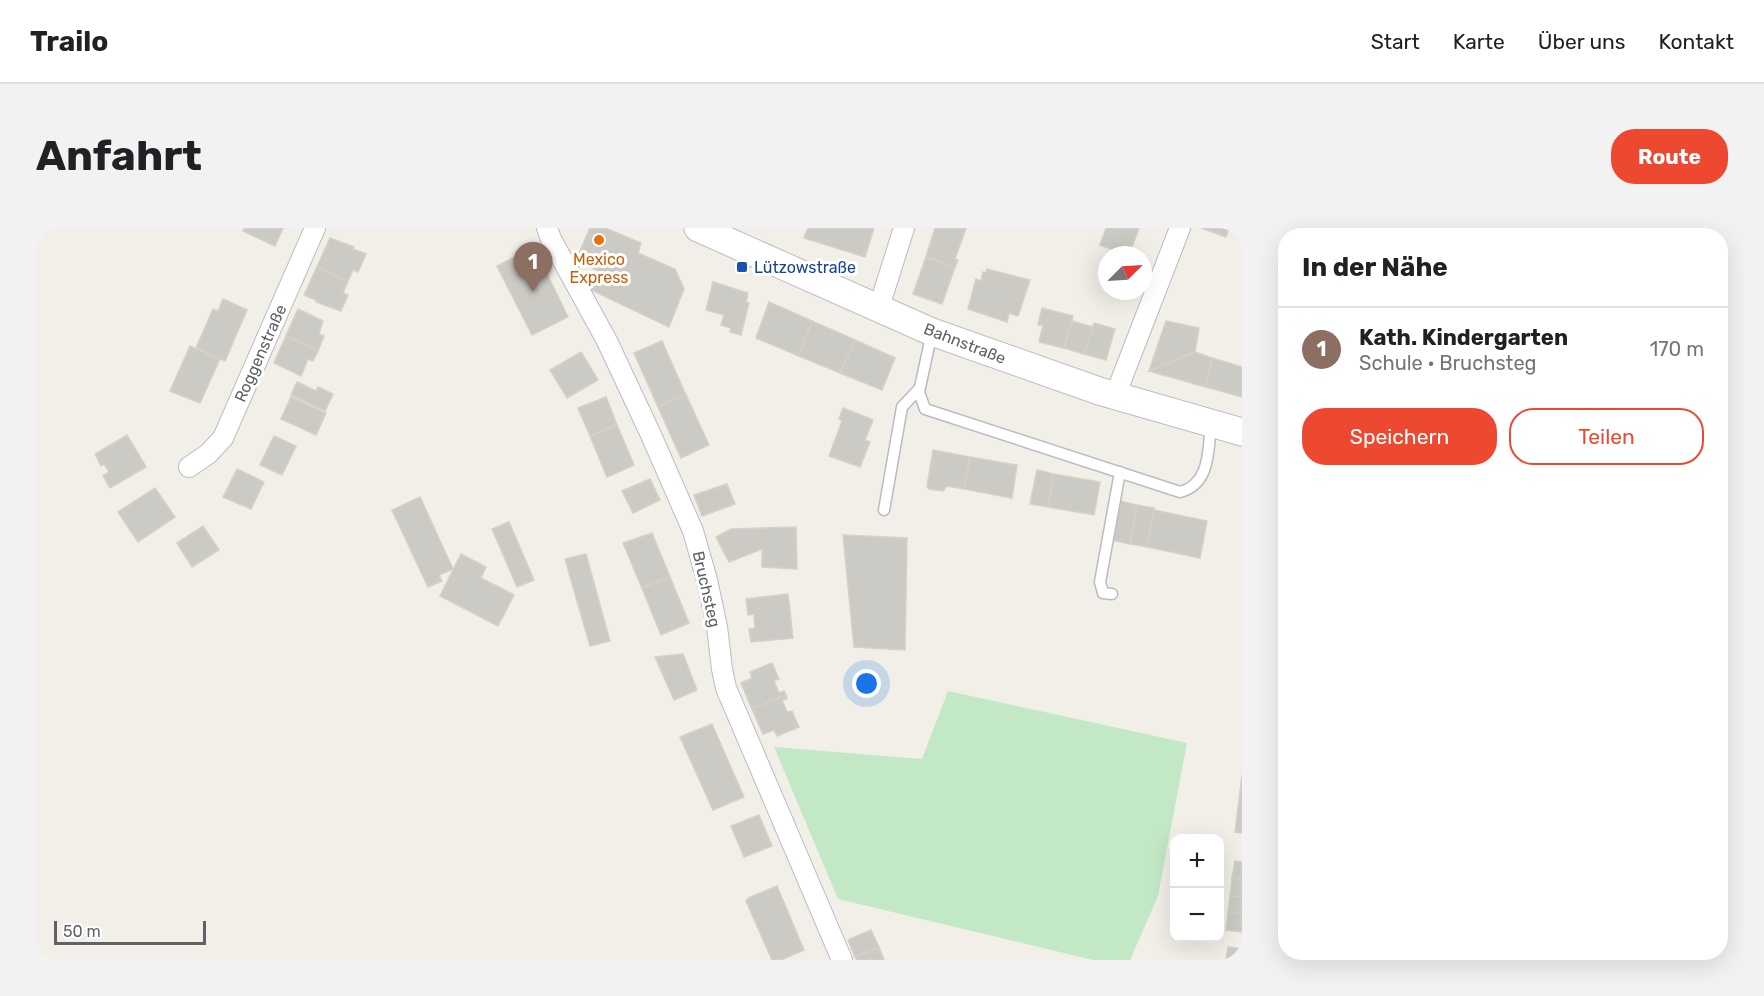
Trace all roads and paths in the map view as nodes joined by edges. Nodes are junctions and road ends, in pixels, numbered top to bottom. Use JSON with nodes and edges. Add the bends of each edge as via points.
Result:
{"nodes":[{"id":1,"x":315,"y":228,"type":"edge"},
{"id":2,"x":547,"y":228,"type":"edge"},
{"id":3,"x":698,"y":228,"type":"edge"},
{"id":4,"x":904,"y":228,"type":"edge"},
{"id":5,"x":1180,"y":228,"type":"edge"},
{"id":6,"x":879,"y":307,"type":"junction"},
{"id":7,"x":932,"y":332,"type":"junction"},
{"id":8,"x":919,"y":389,"type":"junction"},
{"id":9,"x":1115,"y":396,"type":"junction"},
{"id":10,"x":1211,"y":423,"type":"junction"},
{"id":11,"x":1242,"y":432,"type":"edge"},
{"id":12,"x":189,"y":467,"type":"dead end"},
{"id":13,"x":1120,"y":472,"type":"junction"},
{"id":14,"x":884,"y":510,"type":"dead end"},
{"id":15,"x":1112,"y":594,"type":"dead end"},
{"id":16,"x":842,"y":960,"type":"edge"}],
"edges":[{"from":1,"to":12,"type":"street","name":"Roggenstraße","via":[[223,438]]},
{"from":2,"to":16,"type":"street","name":"Bruchsteg","via":[[607,341],[693,531],[717,627],[726,688]]},
{"from":3,"to":6,"type":"main road","name":"Bahnstraße"},
{"from":4,"to":6,"type":"street"},
{"from":5,"to":9,"type":"street"},
{"from":6,"to":7,"type":"main road","name":"Bahnstraße"},
{"from":7,"to":8,"type":"lane"},
{"from":7,"to":9,"type":"main road","name":"Bahnstraße"},
{"from":8,"to":13,"type":"lane","via":[[925,409]]},
{"from":8,"to":14,"type":"lane","via":[[902,407]]},
{"from":9,"to":10,"type":"main road","name":"Bahnstraße"},
{"from":10,"to":11,"type":"main road","name":"Bahnstraße"},
{"from":10,"to":13,"type":"lane","via":[[1206,467],[1190,489],[1180,492]]},
{"from":13,"to":15,"type":"lane","via":[[1100,582],[1103,592]]}]}
